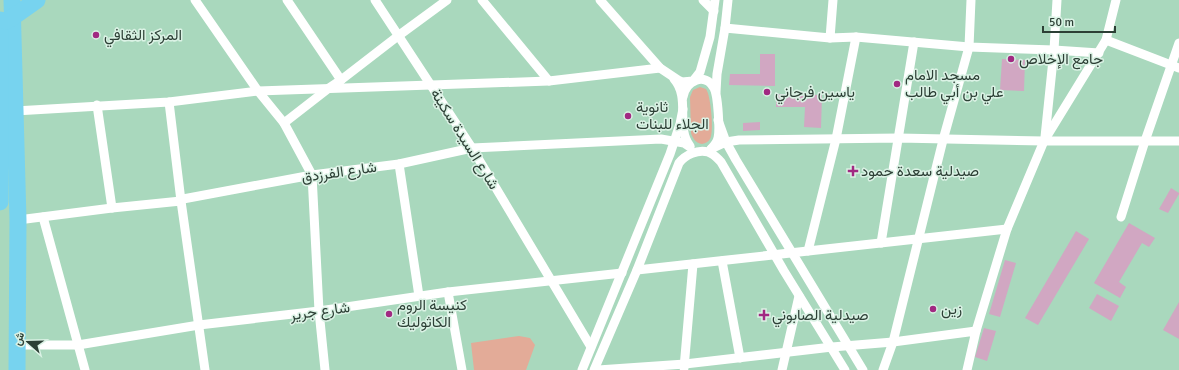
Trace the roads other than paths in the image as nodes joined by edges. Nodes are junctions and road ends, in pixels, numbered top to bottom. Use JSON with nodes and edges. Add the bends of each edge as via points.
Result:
{"nodes":[{"id":1,"x":4,"y":0,"type":"edge"},
{"id":2,"x":12,"y":0,"type":"edge"},
{"id":3,"x":37,"y":0,"type":"edge"},
{"id":4,"x":195,"y":0,"type":"edge"},
{"id":5,"x":287,"y":0,"type":"edge"},
{"id":6,"x":375,"y":0,"type":"edge"},
{"id":7,"x":446,"y":0,"type":"edge"},
{"id":8,"x":482,"y":0,"type":"edge"},
{"id":9,"x":600,"y":0,"type":"edge"},
{"id":10,"x":703,"y":0,"type":"edge"},
{"id":11,"x":715,"y":0,"type":"edge"},
{"id":12,"x":728,"y":0,"type":"edge"},
{"id":13,"x":833,"y":0,"type":"edge"},
{"id":14,"x":971,"y":0,"type":"edge"},
{"id":15,"x":1057,"y":0,"type":"edge"},
{"id":16,"x":1116,"y":0,"type":"edge"},
{"id":17,"x":0,"y":3,"type":"edge"},
{"id":18,"x":714,"y":11,"type":"junction"},
{"id":19,"x":4,"y":20,"type":"edge"},
{"id":20,"x":725,"y":28,"type":"junction"},
{"id":21,"x":398,"y":36,"type":"junction"},
{"id":22,"x":856,"y":37,"type":"junction"},
{"id":23,"x":830,"y":38,"type":"junction"},
{"id":24,"x":1106,"y":40,"type":"junction"},
{"id":25,"x":914,"y":42,"type":"junction"},
{"id":26,"x":1179,"y":43,"type":"edge"},
{"id":27,"x":969,"y":47,"type":"junction"},
{"id":28,"x":1054,"y":50,"type":"junction"},
{"id":29,"x":1099,"y":53,"type":"junction"},
{"id":30,"x":1175,"y":66,"type":"edge"},
{"id":31,"x":660,"y":68,"type":"junction"},
{"id":32,"x":672,"y":77,"type":"junction"},
{"id":33,"x":341,"y":80,"type":"junction"},
{"id":34,"x":548,"y":81,"type":"junction"},
{"id":35,"x":693,"y":81,"type":"junction"},
{"id":36,"x":431,"y":85,"type":"junction"},
{"id":37,"x":329,"y":88,"type":"junction"},
{"id":38,"x":258,"y":91,"type":"junction"},
{"id":39,"x":717,"y":96,"type":"junction"},
{"id":40,"x":683,"y":97,"type":"junction"},
{"id":41,"x":169,"y":102,"type":"junction"},
{"id":42,"x":97,"y":105,"type":"junction"},
{"id":43,"x":683,"y":109,"type":"junction"},
{"id":44,"x":15,"y":111,"type":"junction"},
{"id":45,"x":284,"y":123,"type":"junction"},
{"id":46,"x":719,"y":123,"type":"junction"},
{"id":47,"x":680,"y":124,"type":"junction"},
{"id":48,"x":899,"y":138,"type":"junction"},
{"id":49,"x":661,"y":139,"type":"junction"},
{"id":50,"x":836,"y":139,"type":"junction"},
{"id":51,"x":675,"y":140,"type":"junction"},
{"id":52,"x":739,"y":140,"type":"junction"},
{"id":53,"x":943,"y":140,"type":"junction"},
{"id":54,"x":1044,"y":141,"type":"junction"},
{"id":55,"x":1145,"y":141,"type":"junction"},
{"id":56,"x":1179,"y":141,"type":"edge"},
{"id":57,"x":726,"y":142,"type":"junction"},
{"id":58,"x":690,"y":147,"type":"junction"},
{"id":59,"x":472,"y":148,"type":"junction"},
{"id":60,"x":707,"y":150,"type":"junction"},
{"id":61,"x":400,"y":164,"type":"junction"},
{"id":62,"x":312,"y":175,"type":"junction"},
{"id":63,"x":0,"y":195,"type":"edge"},
{"id":64,"x":182,"y":200,"type":"junction"},
{"id":65,"x":0,"y":202,"type":"edge"},
{"id":66,"x":112,"y":208,"type":"junction"},
{"id":67,"x":43,"y":217,"type":"junction"},
{"id":68,"x":1121,"y":217,"type":"dead end"},
{"id":69,"x":18,"y":220,"type":"junction"},
{"id":70,"x":1007,"y":229,"type":"junction"},
{"id":71,"x":918,"y":240,"type":"junction"},
{"id":72,"x":881,"y":243,"type":"junction"},
{"id":73,"x":808,"y":251,"type":"junction"},
{"id":74,"x":792,"y":252,"type":"junction"},
{"id":75,"x":775,"y":255,"type":"junction"},
{"id":76,"x":722,"y":260,"type":"junction"},
{"id":77,"x":693,"y":264,"type":"junction"},
{"id":78,"x":637,"y":270,"type":"junction"},
{"id":79,"x":622,"y":273,"type":"junction"},
{"id":80,"x":552,"y":280,"type":"junction"},
{"id":81,"x":448,"y":292,"type":"junction"},
{"id":82,"x":419,"y":296,"type":"junction"},
{"id":83,"x":799,"y":296,"type":"junction"},
{"id":84,"x":318,"y":311,"type":"junction"},
{"id":85,"x":199,"y":325,"type":"junction"},
{"id":86,"x":976,"y":331,"type":"junction"},
{"id":87,"x":893,"y":342,"type":"junction"},
{"id":88,"x":17,"y":345,"type":"junction"},
{"id":89,"x":78,"y":345,"type":"junction"},
{"id":90,"x":847,"y":345,"type":"junction"},
{"id":91,"x":591,"y":347,"type":"junction"},
{"id":92,"x":832,"y":347,"type":"junction"},
{"id":93,"x":786,"y":352,"type":"junction"},
{"id":94,"x":740,"y":358,"type":"junction"},
{"id":95,"x":684,"y":367,"type":"edge"},
{"id":96,"x":636,"y":369,"type":"edge"},
{"id":97,"x":18,"y":370,"type":"edge"},
{"id":98,"x":85,"y":370,"type":"edge"},
{"id":99,"x":205,"y":370,"type":"edge"},
{"id":100,"x":325,"y":370,"type":"edge"},
{"id":101,"x":462,"y":370,"type":"edge"},
{"id":102,"x":582,"y":370,"type":"edge"},
{"id":103,"x":594,"y":370,"type":"edge"},
{"id":104,"x":598,"y":370,"type":"edge"},
{"id":105,"x":782,"y":370,"type":"edge"},
{"id":106,"x":845,"y":370,"type":"edge"},
{"id":107,"x":863,"y":370,"type":"edge"},
{"id":108,"x":883,"y":370,"type":"edge"},
{"id":109,"x":967,"y":370,"type":"edge"}],
"edges":[{"from":1,"to":17,"type":"highway"},
{"from":2,"to":19,"type":"highway"},
{"from":3,"to":19,"type":"highway"},
{"from":4,"to":38,"type":"street"},
{"from":5,"to":33,"type":"street"},
{"from":6,"to":21,"type":"street","name":"شارع السيدة سكينة"},
{"from":7,"to":21,"type":"street"},
{"from":8,"to":34,"type":"street"},
{"from":9,"to":31,"type":"street"},
{"from":10,"to":18,"type":"street"},
{"from":11,"to":18,"type":"street"},
{"from":12,"to":20,"type":"street"},
{"from":13,"to":23,"type":"street"},
{"from":14,"to":27,"type":"street"},
{"from":15,"to":28,"type":"street"},
{"from":16,"to":24,"type":"street"},
{"from":18,"to":35,"type":"street","via":[[700,72]]},
{"from":19,"to":44,"type":"highway"},
{"from":19,"to":63,"type":"highway"},
{"from":20,"to":23,"type":"street"},
{"from":20,"to":39,"type":"street","via":[[717,74]]},
{"from":21,"to":33,"type":"street"},
{"from":21,"to":36,"type":"street","name":"شارع السيدة سكينة"},
{"from":22,"to":23,"type":"street"},
{"from":22,"to":25,"type":"street"},
{"from":22,"to":50,"type":"street"},
{"from":24,"to":29,"type":"street"},
{"from":24,"to":30,"type":"street"},
{"from":25,"to":27,"type":"street"},
{"from":25,"to":48,"type":"street"},
{"from":26,"to":30,"type":"street"},
{"from":27,"to":28,"type":"street"},
{"from":27,"to":53,"type":"street"},
{"from":28,"to":29,"type":"street"},
{"from":28,"to":54,"type":"street"},
{"from":29,"to":54,"type":"street"},
{"from":30,"to":55,"type":"street"},
{"from":31,"to":32,"type":"street"},
{"from":31,"to":34,"type":"street"},
{"from":32,"to":35,"type":"street","via":[[682,82]]},
{"from":32,"to":40,"type":"street","via":[[681,88]]},
{"from":33,"to":37,"type":"street"},
{"from":34,"to":36,"type":"street"},
{"from":35,"to":39,"type":"street","via":[[700,79],[711,84]]},
{"from":35,"to":40,"type":"street","via":[[684,90]]},
{"from":36,"to":37,"type":"street"},
{"from":36,"to":59,"type":"street","name":"شارع السيدة سكينة"},
{"from":37,"to":38,"type":"street"},
{"from":37,"to":45,"type":"street"},
{"from":38,"to":41,"type":"street"},
{"from":38,"to":45,"type":"street"},
{"from":39,"to":46,"type":"street"},
{"from":40,"to":43,"type":"street"},
{"from":41,"to":42,"type":"street"},
{"from":41,"to":64,"type":"street"},
{"from":42,"to":44,"type":"street"},
{"from":42,"to":66,"type":"street"},
{"from":43,"to":47,"type":"street"},
{"from":43,"to":58,"type":"street","via":[[684,134]]},
{"from":44,"to":69,"type":"highway"},
{"from":45,"to":62,"type":"street"},
{"from":46,"to":52,"type":"street","via":[[727,134]]},
{"from":46,"to":57,"type":"street"},
{"from":46,"to":60,"type":"street","via":[[718,138]]},
{"from":47,"to":49,"type":"street","via":[[669,137]]},
{"from":47,"to":51,"type":"street"},
{"from":48,"to":50,"type":"street"},
{"from":48,"to":53,"type":"street"},
{"from":48,"to":72,"type":"street"},
{"from":49,"to":51,"type":"street","name":"شارع الفرزدق"},
{"from":49,"to":59,"type":"street","name":"شارع الفرزدق"},
{"from":50,"to":52,"type":"street"},
{"from":50,"to":73,"type":"street"},
{"from":51,"to":58,"type":"street"},
{"from":51,"to":79,"type":"street"},
{"from":52,"to":57,"type":"street"},
{"from":53,"to":54,"type":"street"},
{"from":53,"to":71,"type":"street"},
{"from":54,"to":55,"type":"street"},
{"from":54,"to":70,"type":"street"},
{"from":55,"to":56,"type":"street"},
{"from":55,"to":68,"type":"street"},
{"from":57,"to":60,"type":"street"},
{"from":57,"to":74,"type":"street"},
{"from":58,"to":60,"type":"street"},
{"from":59,"to":61,"type":"street","name":"شارع الفرزدق"},
{"from":59,"to":80,"type":"street","name":"شارع السيدة سكينة"},
{"from":60,"to":75,"type":"street","via":[[721,162]]},
{"from":60,"to":78,"type":"street","via":[[688,155],[679,163]]},
{"from":61,"to":62,"type":"street","name":"شارع الفرزدق"},
{"from":61,"to":82,"type":"street"},
{"from":62,"to":64,"type":"street","name":"شارع الفرزدق"},
{"from":62,"to":84,"type":"street"},
{"from":63,"to":65,"type":"highway"},
{"from":64,"to":66,"type":"street","name":"شارع الفرزدق"},
{"from":64,"to":85,"type":"street"},
{"from":66,"to":67,"type":"street","name":"شارع الفرزدق"},
{"from":67,"to":69,"type":"street","name":"شارع الفرزدق"},
{"from":67,"to":89,"type":"street"},
{"from":69,"to":88,"type":"highway"},
{"from":70,"to":71,"type":"street"},
{"from":70,"to":86,"type":"street"},
{"from":71,"to":72,"type":"street"},
{"from":71,"to":87,"type":"street"},
{"from":72,"to":73,"type":"street"},
{"from":73,"to":74,"type":"street"},
{"from":74,"to":75,"type":"street"},
{"from":74,"to":90,"type":"street"},
{"from":75,"to":76,"type":"street"},
{"from":75,"to":83,"type":"street"},
{"from":76,"to":77,"type":"street"},
{"from":76,"to":94,"type":"street"},
{"from":77,"to":78,"type":"street"},
{"from":77,"to":95,"type":"street"},
{"from":78,"to":103,"type":"street"},
{"from":79,"to":80,"type":"street","name":"شارع جرير"},
{"from":79,"to":91,"type":"street"},
{"from":80,"to":81,"type":"street","name":"شارع جرير"},
{"from":80,"to":91,"type":"street","name":"شارع السيدة سكينة"},
{"from":81,"to":82,"type":"street","name":"شارع جرير"},
{"from":81,"to":101,"type":"street"},
{"from":82,"to":84,"type":"street","name":"شارع جرير"},
{"from":83,"to":92,"type":"street"},
{"from":83,"to":93,"type":"street"},
{"from":84,"to":85,"type":"street","name":"شارع جرير"},
{"from":84,"to":100,"type":"street"},
{"from":85,"to":89,"type":"street","name":"شارع جرير"},
{"from":85,"to":99,"type":"street"},
{"from":86,"to":87,"type":"street"},
{"from":86,"to":109,"type":"street"},
{"from":87,"to":90,"type":"street"},
{"from":87,"to":108,"type":"street"},
{"from":88,"to":89,"type":"street","name":"شارع جرير"},
{"from":88,"to":97,"type":"highway"},
{"from":89,"to":98,"type":"street"},
{"from":90,"to":92,"type":"street"},
{"from":90,"to":107,"type":"street"},
{"from":91,"to":102,"type":"street"},
{"from":92,"to":93,"type":"street"},
{"from":92,"to":106,"type":"street"},
{"from":93,"to":94,"type":"street"},
{"from":93,"to":105,"type":"street"},
{"from":94,"to":95,"type":"street"},
{"from":95,"to":96,"type":"street"},
{"from":96,"to":104,"type":"street"}]}
